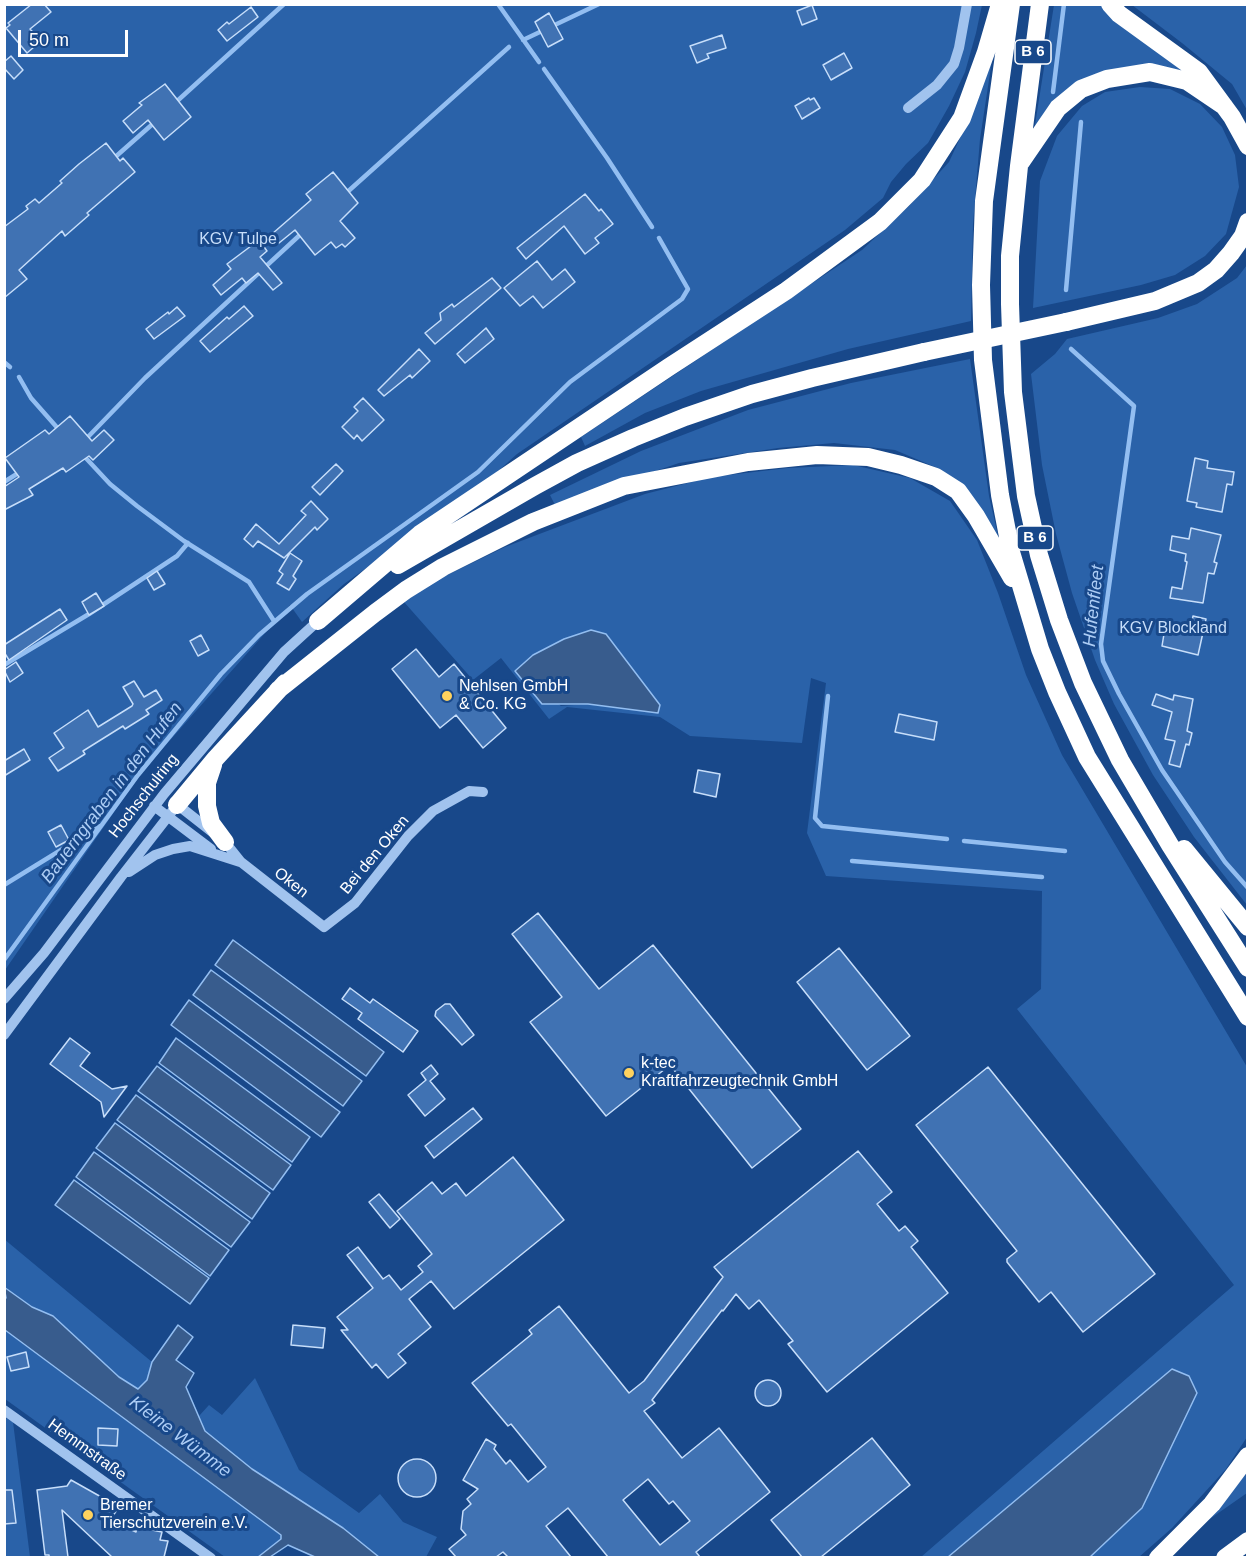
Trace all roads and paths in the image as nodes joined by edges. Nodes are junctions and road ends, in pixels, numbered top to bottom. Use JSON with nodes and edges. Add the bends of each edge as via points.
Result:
{"nodes":[{"id":1,"x":967,"y":4,"type":"edge"},
{"id":2,"x":1000,"y":4,"type":"edge"},
{"id":3,"x":1011,"y":4,"type":"edge"},
{"id":4,"x":1040,"y":4,"type":"edge"},
{"id":5,"x":1110,"y":4,"type":"edge"},
{"id":6,"x":1224,"y":106,"type":"junction"},
{"id":7,"x":908,"y":108,"type":"dead end"},
{"id":8,"x":1248,"y":146,"type":"edge"},
{"id":9,"x":1019,"y":166,"type":"junction"},
{"id":10,"x":1248,"y":222,"type":"edge"},
{"id":11,"x":460,"y":530,"type":"junction"},
{"id":12,"x":1025,"y":598,"type":"junction"},
{"id":13,"x":318,"y":621,"type":"junction"},
{"id":14,"x":278,"y":690,"type":"junction"},
{"id":15,"x":216,"y":758,"type":"junction"},
{"id":16,"x":483,"y":792,"type":"dead end"},
{"id":17,"x":1139,"y":794,"type":"junction"},
{"id":18,"x":170,"y":805,"type":"junction"},
{"id":19,"x":154,"y":806,"type":"junction"},
{"id":20,"x":222,"y":848,"type":"junction"},
{"id":21,"x":121,"y":877,"type":"junction"},
{"id":22,"x":324,"y":927,"type":"joint"},
{"id":23,"x":1248,"y":927,"type":"edge"},
{"id":24,"x":1248,"y":968,"type":"edge"},
{"id":25,"x":4,"y":999,"type":"edge"},
{"id":26,"x":1248,"y":1017,"type":"edge"},
{"id":27,"x":4,"y":1035,"type":"edge"},
{"id":28,"x":4,"y":1410,"type":"edge"},
{"id":29,"x":1248,"y":1456,"type":"edge"},
{"id":30,"x":1248,"y":1541,"type":"edge"},
{"id":31,"x":211,"y":1557,"type":"edge"},
{"id":32,"x":1158,"y":1557,"type":"edge"},
{"id":33,"x":1225,"y":1557,"type":"edge"}],
"edges":[{"from":1,"to":7,"type":"street","via":[[954,64],[937,85]]},
{"from":2,"to":13,"type":"highway","via":[[962,118],[922,180],[880,222],[786,291],[420,534]]},
{"from":3,"to":12,"type":"highway","number":"B 6","via":[[984,201],[981,285],[983,360],[1000,495]]},
{"from":4,"to":9,"type":"highway","number":"B 6"},
{"from":5,"to":6,"type":"highway","via":[[1199,72]]},
{"from":6,"to":8,"type":"highway"},
{"from":6,"to":9,"type":"highway","via":[[1187,81],[1150,72],[1107,79],[1081,90],[1058,108]]},
{"from":9,"to":17,"type":"highway","number":"B 6","via":[[1010,256],[1010,303],[1013,392],[1026,496],[1042,566],[1078,673]]},
{"from":10,"to":11,"type":"highway","bridge":true,"via":[[1243,236],[1216,270],[1198,283],[1155,301],[752,394],[685,417],[577,463]]},
{"from":11,"to":13,"type":"highway","via":[[406,560]]},
{"from":11,"to":14,"type":"highway","via":[[331,634]]},
{"from":12,"to":14,"type":"highway","via":[[964,499],[936,477],[868,457],[817,455],[748,462],[624,486],[533,522],[406,590]]},
{"from":12,"to":26,"type":"highway","number":"B 6","via":[[1044,659],[1087,758]]},
{"from":13,"to":18,"type":"street","name":"Hochschulring","via":[[284,652]]},
{"from":14,"to":15,"type":"highway"},
{"from":15,"to":18,"type":"highway"},
{"from":15,"to":20,"type":"highway","via":[[207,783],[207,806]]},
{"from":16,"to":22,"type":"street","name":"Bei den Oken","via":[[469,791],[433,812],[408,836],[355,903]]},
{"from":17,"to":23,"type":"highway"},
{"from":17,"to":24,"type":"highway","number":"B 6"},
{"from":18,"to":19,"type":"street","name":"Oken"},
{"from":18,"to":19,"type":"street","name":"Hochschulring"},
{"from":18,"to":20,"type":"street","name":"Oken"},
{"from":18,"to":21,"type":"street","name":"Hochschulring"},
{"from":19,"to":25,"type":"street","name":"Hochschulring"},
{"from":20,"to":21,"type":"street","via":[[173,849],[155,855]]},
{"from":20,"to":22,"type":"street","name":"Oken"},
{"from":21,"to":27,"type":"street","name":"Hochschulring"},
{"from":28,"to":31,"type":"street","name":"Hemmstraße"},
{"from":29,"to":32,"type":"highway","via":[[1212,1504]]},
{"from":30,"to":33,"type":"highway"}]}
